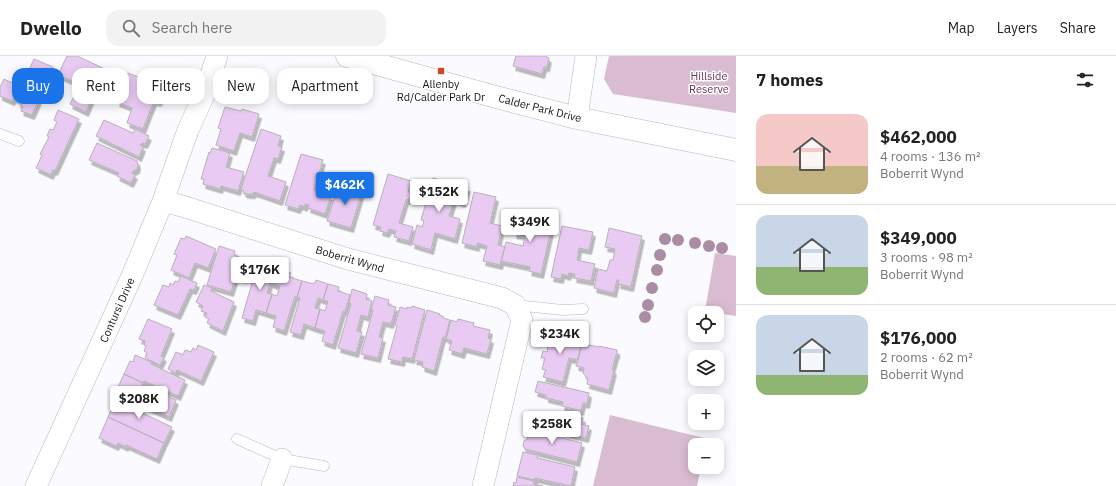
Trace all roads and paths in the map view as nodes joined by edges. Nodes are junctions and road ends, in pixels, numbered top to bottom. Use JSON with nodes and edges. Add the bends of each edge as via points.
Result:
{"nodes":[{"id":1,"x":208,"y":56,"type":"edge"},
{"id":2,"x":217,"y":56,"type":"edge"},
{"id":3,"x":348,"y":56,"type":"edge"},
{"id":4,"x":585,"y":56,"type":"edge"},
{"id":5,"x":572,"y":117,"type":"junction"},
{"id":6,"x":188,"y":130,"type":"junction"},
{"id":7,"x":0,"y":134,"type":"edge"},
{"id":8,"x":19,"y":141,"type":"dead end"},
{"id":9,"x":736,"y":150,"type":"edge"},
{"id":10,"x":163,"y":201,"type":"junction"},
{"id":11,"x":515,"y":305,"type":"junction"},
{"id":12,"x":583,"y":309,"type":"dead end"},
{"id":13,"x":237,"y":439,"type":"dead end"},
{"id":14,"x":282,"y":459,"type":"junction"},
{"id":15,"x":324,"y":466,"type":"dead end"},
{"id":16,"x":36,"y":486,"type":"edge"},
{"id":17,"x":272,"y":486,"type":"edge"},
{"id":18,"x":483,"y":486,"type":"edge"}],
"edges":[{"from":1,"to":6,"type":"street","name":"Contursi Drive"},
{"from":2,"to":6,"type":"street","name":"Contursi Drive","via":[[205,93]]},
{"from":3,"to":5,"type":"street","name":"Calder Park Drive"},
{"from":4,"to":5,"type":"street"},
{"from":5,"to":9,"type":"street","name":"Calder Park Drive"},
{"from":6,"to":10,"type":"street","name":"Contursi Drive"},
{"from":7,"to":8,"type":"lane"},
{"from":10,"to":11,"type":"street","name":"Boberrit Wynd","via":[[348,259],[502,298]]},
{"from":10,"to":16,"type":"street","name":"Contursi Drive","via":[[132,276]]},
{"from":11,"to":12,"type":"lane","name":"Boberrit Wynd","via":[[563,310]]},
{"from":11,"to":18,"type":"street","via":[[522,320]]},
{"from":13,"to":14,"type":"lane"},
{"from":14,"to":15,"type":"lane"},
{"from":14,"to":17,"type":"street"}]}
